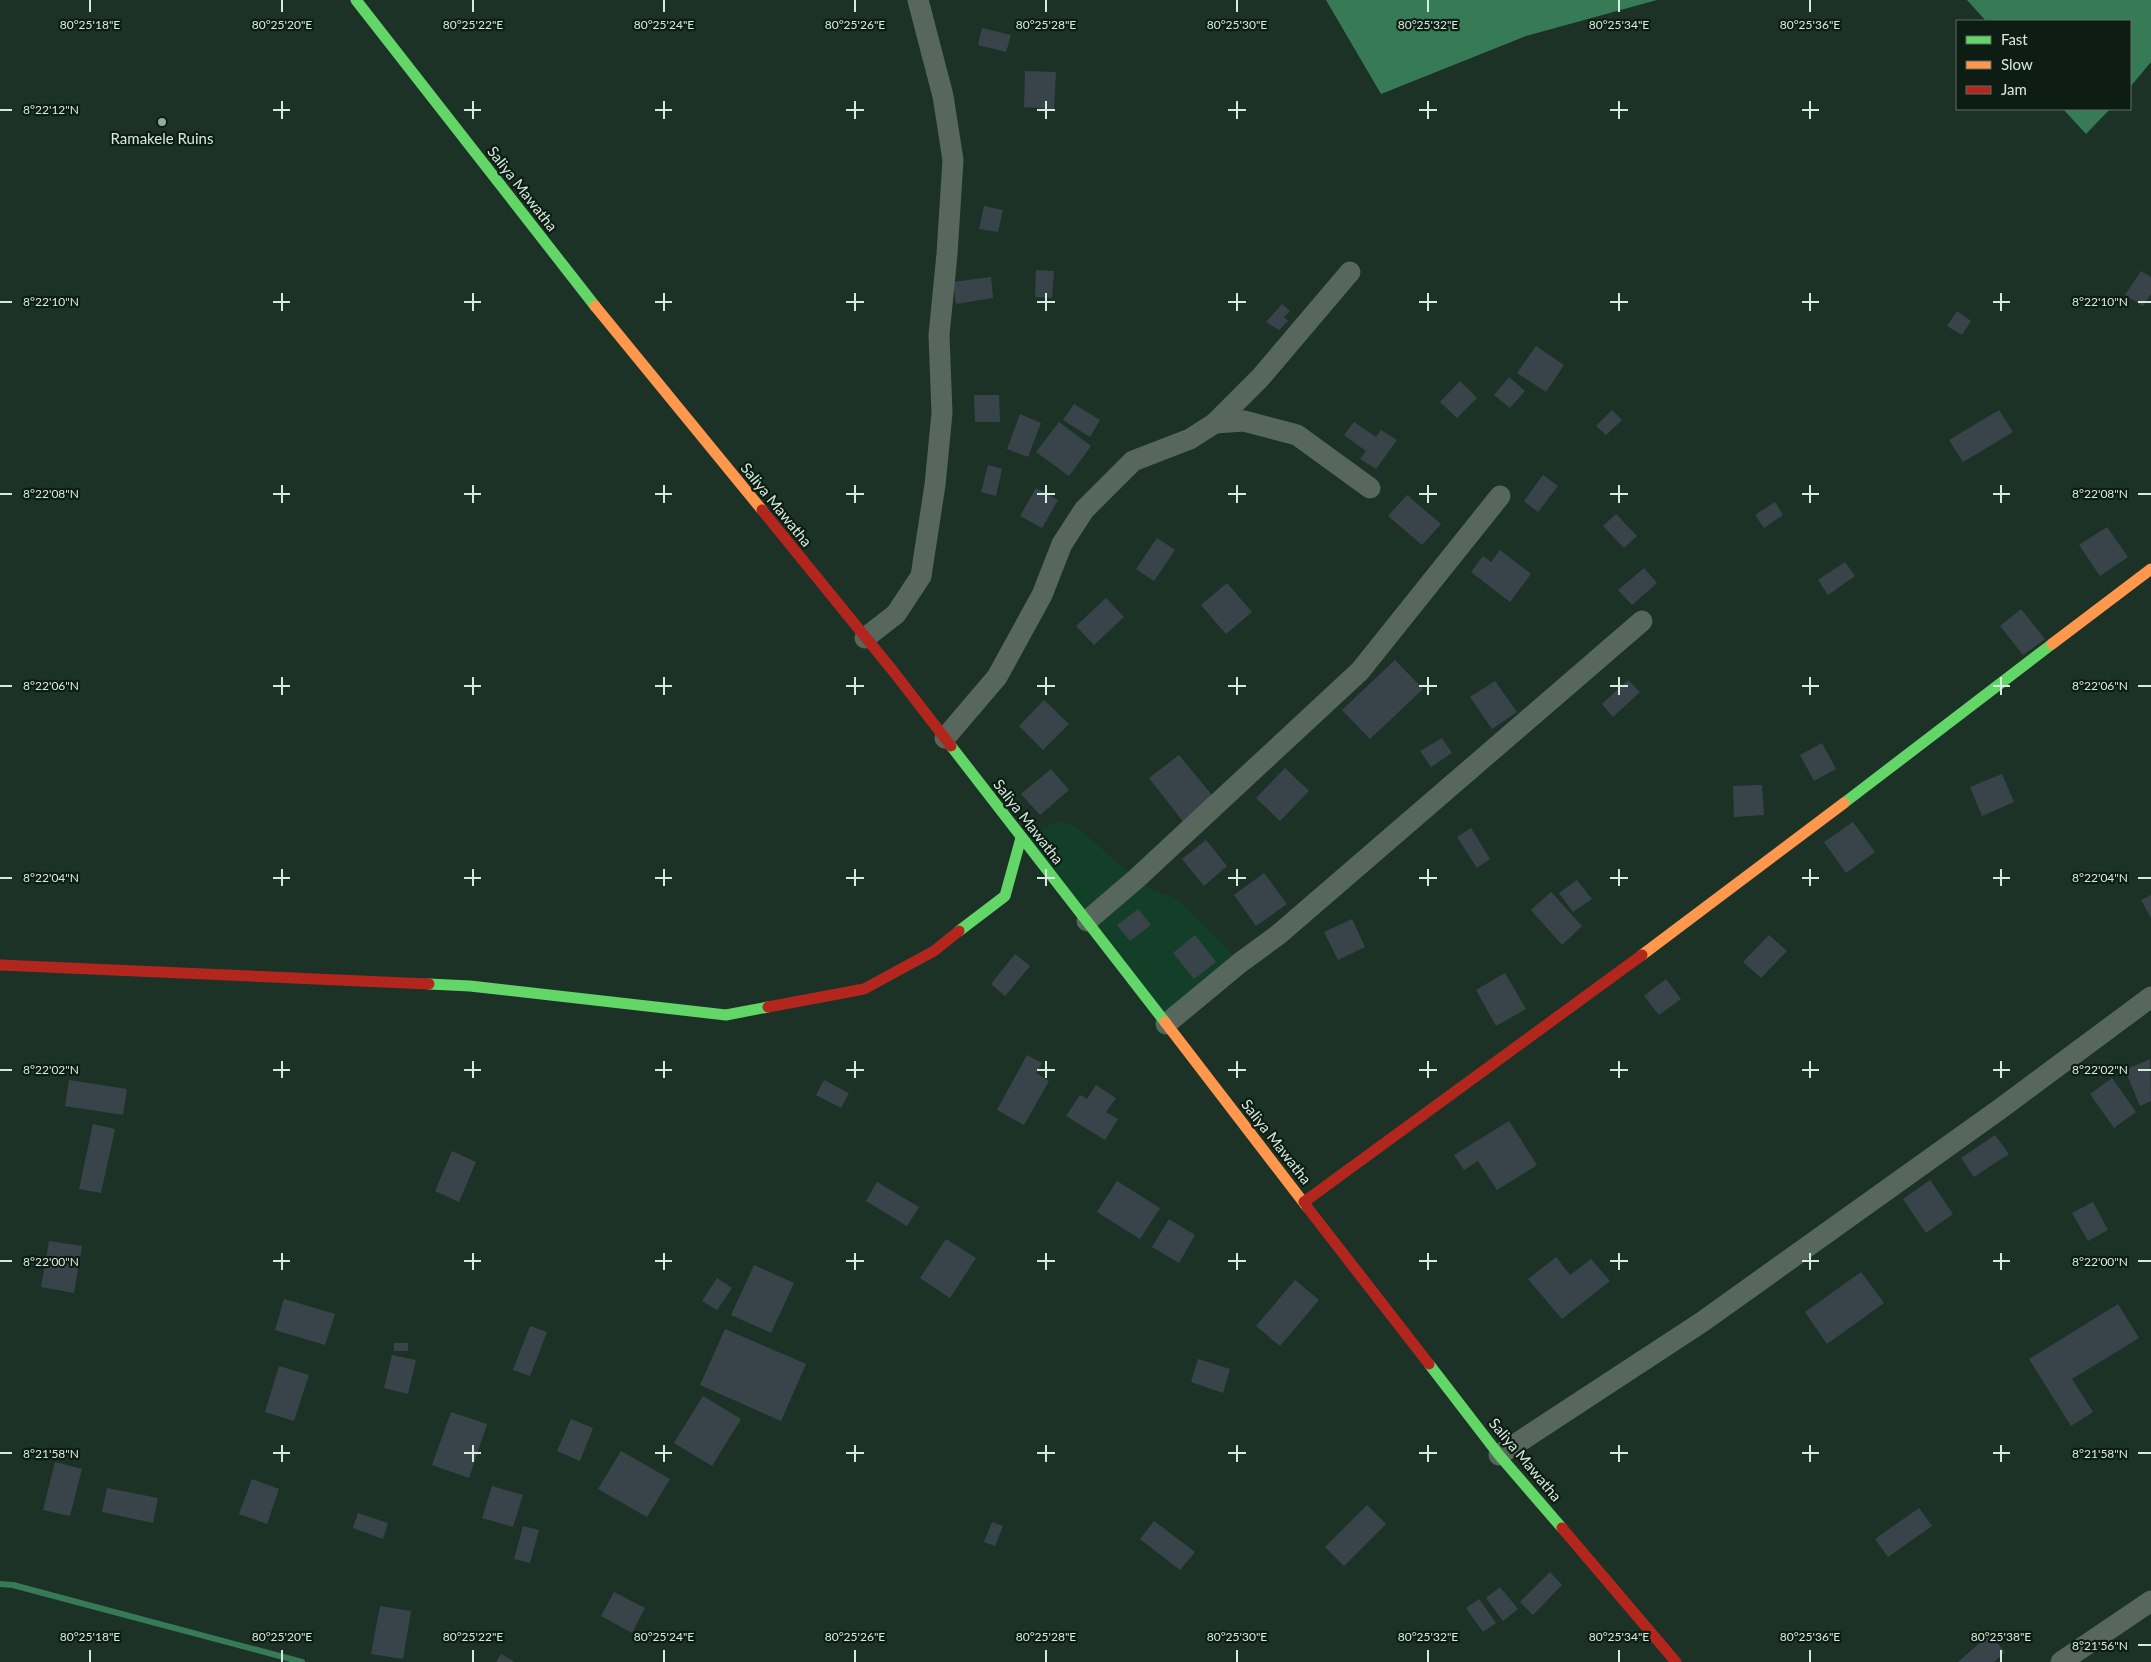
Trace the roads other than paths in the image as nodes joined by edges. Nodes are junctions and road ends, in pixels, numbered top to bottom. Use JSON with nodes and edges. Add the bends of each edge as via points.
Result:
{"nodes":[{"id":1,"x":356,"y":0,"type":"edge"},
{"id":2,"x":918,"y":0,"type":"edge"},
{"id":3,"x":1350,"y":272,"type":"dead end"},
{"id":4,"x":1215,"y":423,"type":"junction"},
{"id":5,"x":1370,"y":488,"type":"dead end"},
{"id":6,"x":1500,"y":496,"type":"dead end"},
{"id":7,"x":2151,"y":569,"type":"edge"},
{"id":8,"x":1642,"y":621,"type":"dead end"},
{"id":9,"x":865,"y":638,"type":"junction"},
{"id":10,"x":945,"y":738,"type":"junction"},
{"id":11,"x":1021,"y":838,"type":"junction"},
{"id":12,"x":1087,"y":922,"type":"junction"},
{"id":13,"x":0,"y":965,"type":"edge"},
{"id":14,"x":2151,"y":997,"type":"edge"},
{"id":15,"x":1166,"y":1024,"type":"junction"},
{"id":16,"x":1304,"y":1202,"type":"junction"},
{"id":17,"x":1500,"y":1455,"type":"junction"},
{"id":18,"x":2151,"y":1602,"type":"edge"},
{"id":19,"x":1676,"y":1662,"type":"edge"},
{"id":20,"x":2061,"y":1662,"type":"edge"}],
"edges":[{"from":1,"to":9,"type":"street","name":"Saliya Mawatha","via":[[594,305]]},
{"from":2,"to":9,"type":"street","via":[[943,96],[952,160],[939,335],[942,413],[921,576],[896,614]]},
{"from":3,"to":4,"type":"street","via":[[1260,378]]},
{"from":4,"to":5,"type":"street","via":[[1244,421],[1297,435]]},
{"from":4,"to":10,"type":"street","via":[[1190,439],[1133,461],[1084,510],[1062,544],[1042,595],[997,677]]},
{"from":6,"to":12,"type":"street","via":[[1360,671],[1144,873]]},
{"from":7,"to":16,"type":"street","via":[[1722,896]]},
{"from":8,"to":15,"type":"street","via":[[1278,935]]},
{"from":9,"to":10,"type":"street","name":"Saliya Mawatha"},
{"from":10,"to":11,"type":"street","name":"Saliya Mawatha"},
{"from":11,"to":12,"type":"street","name":"Saliya Mawatha"},
{"from":11,"to":13,"type":"street","via":[[1005,896],[934,952],[864,989],[726,1015],[470,986]]},
{"from":12,"to":15,"type":"street","name":"Saliya Mawatha"},
{"from":14,"to":17,"type":"street","via":[[1702,1322]]},
{"from":15,"to":16,"type":"street","name":"Saliya Mawatha"},
{"from":16,"to":17,"type":"street","name":"Saliya Mawatha"},
{"from":17,"to":19,"type":"street","name":"Saliya Mawatha"},
{"from":18,"to":20,"type":"street"}]}
